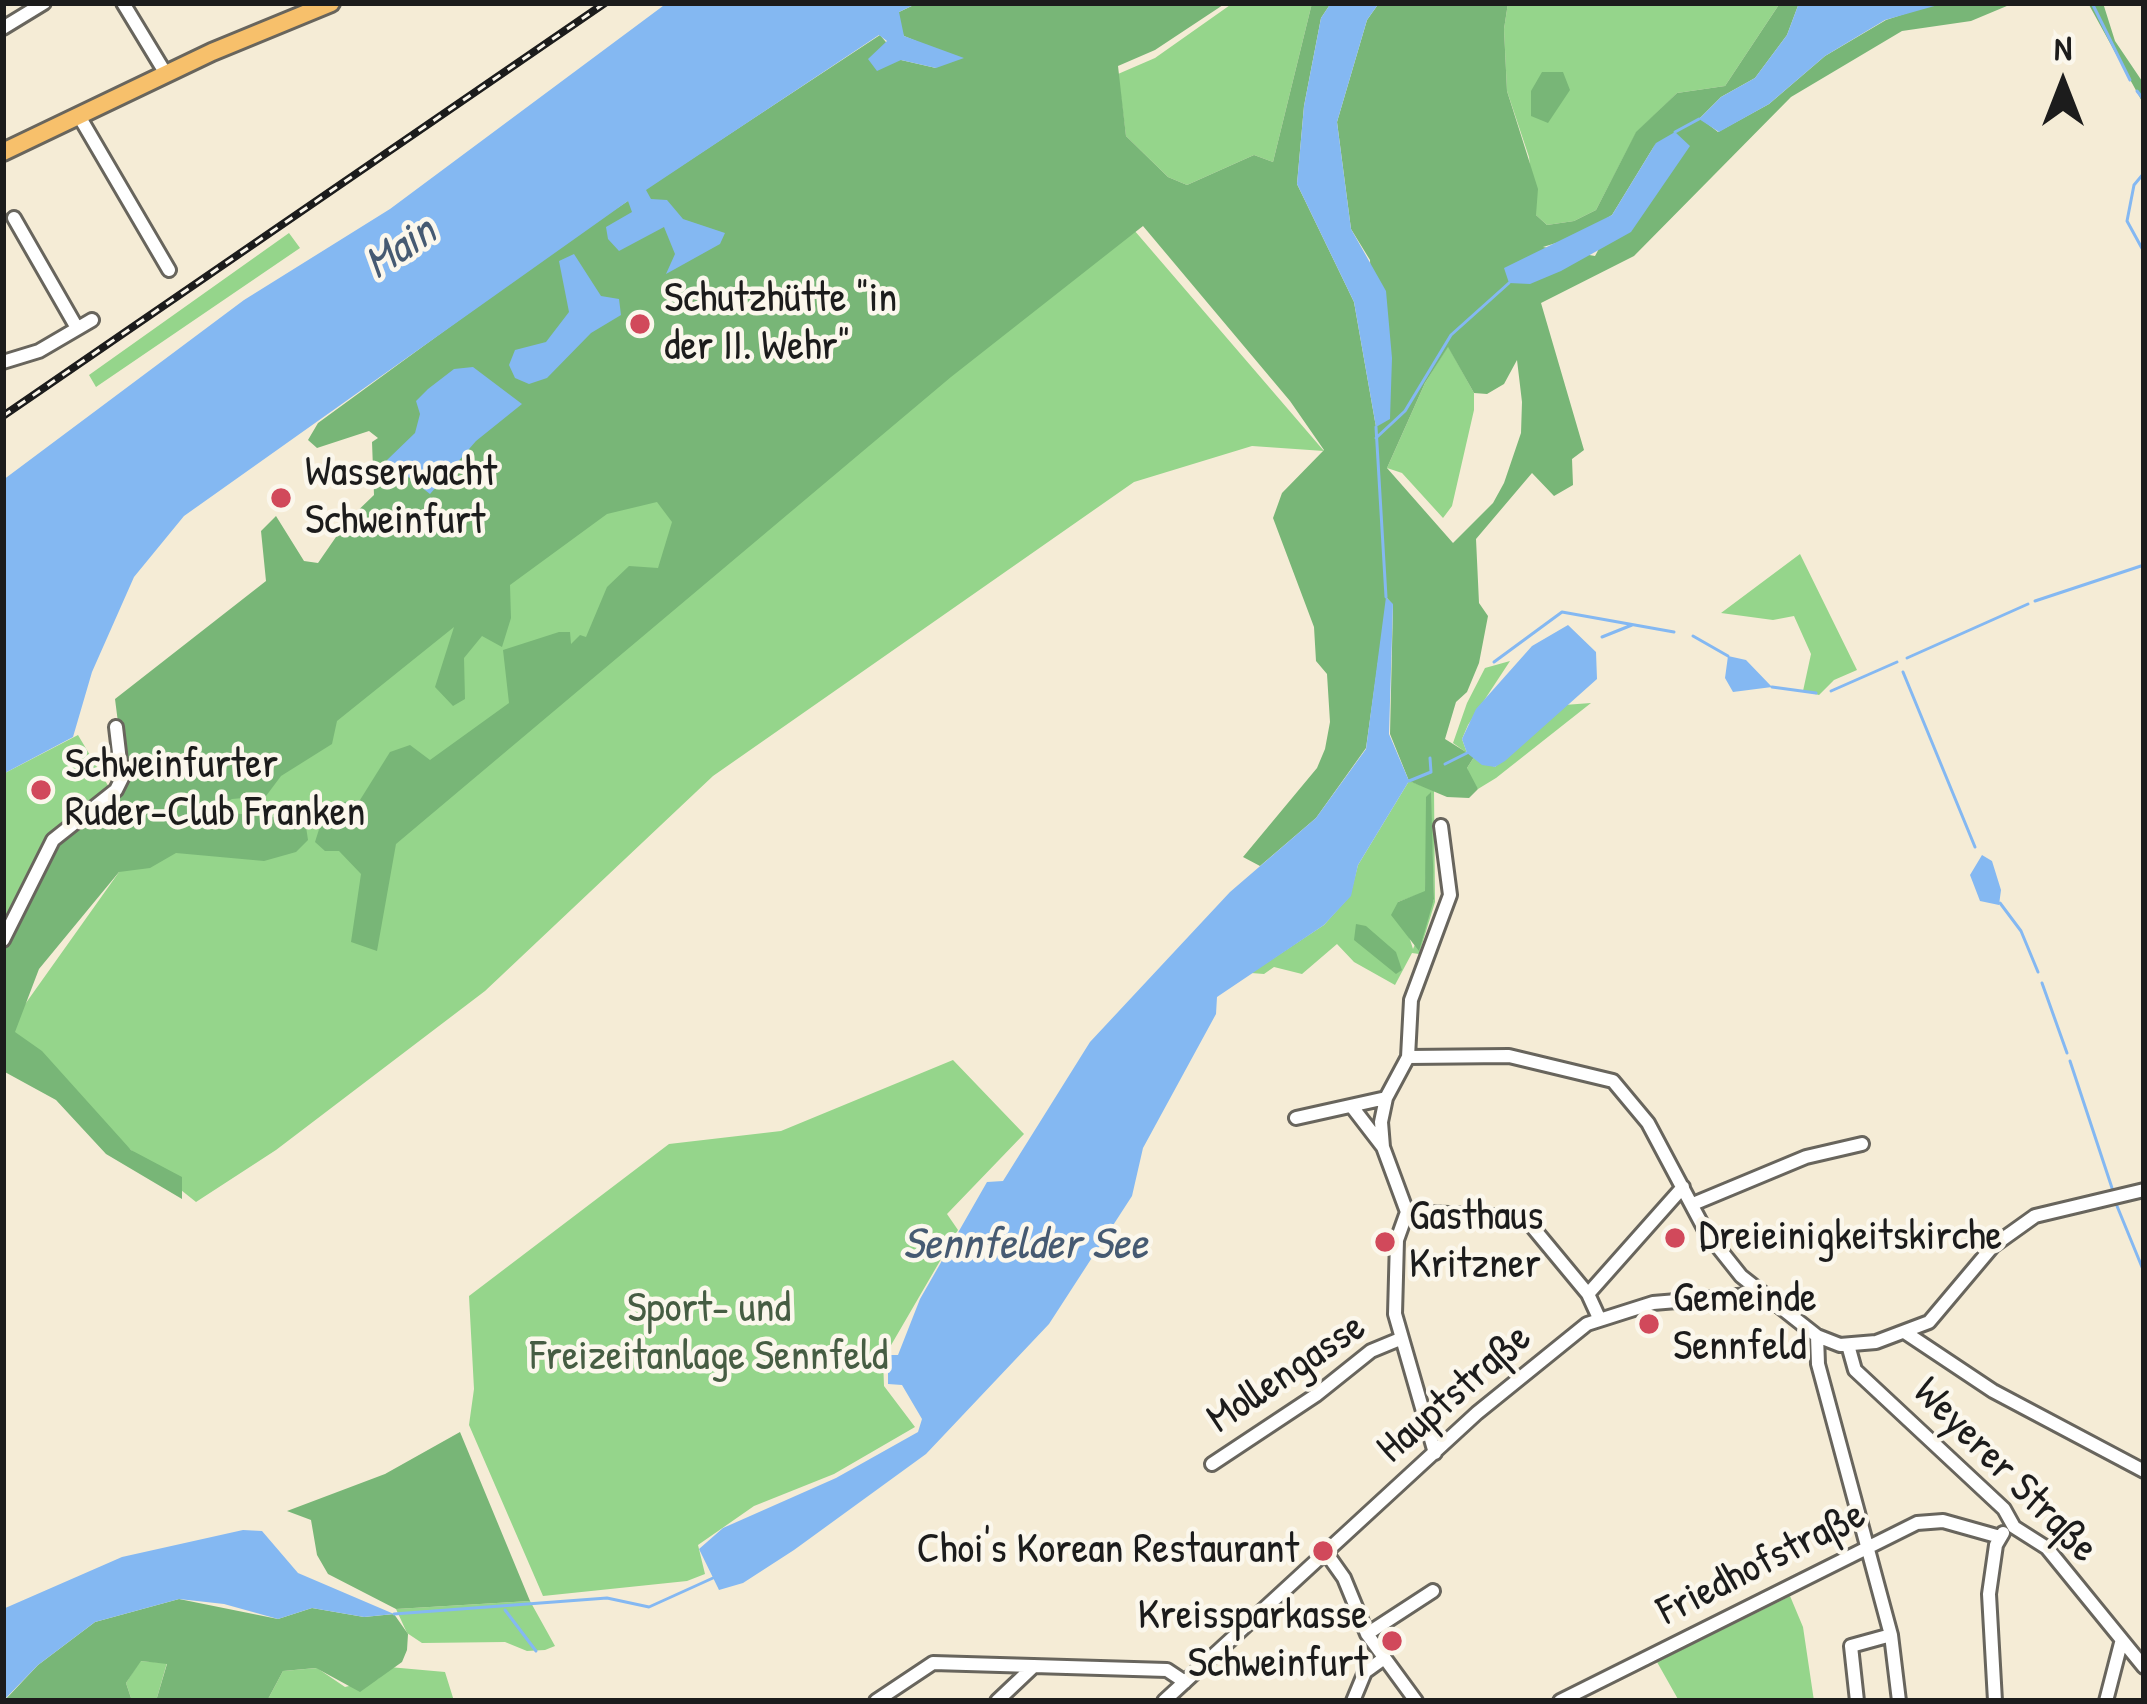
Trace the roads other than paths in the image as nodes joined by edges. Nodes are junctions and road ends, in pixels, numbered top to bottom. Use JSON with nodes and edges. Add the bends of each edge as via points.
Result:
{"nodes":[{"id":1,"x":44,"y":3,"type":"edge"},
{"id":2,"x":123,"y":3,"type":"edge"},
{"id":3,"x":331,"y":3,"type":"edge"},
{"id":4,"x":3,"y":28,"type":"edge"},
{"id":5,"x":166,"y":74,"type":"junction"},
{"id":6,"x":79,"y":116,"type":"junction"},
{"id":7,"x":7,"y":145,"type":"edge"},
{"id":8,"x":14,"y":218,"type":"dead end"},
{"id":9,"x":169,"y":271,"type":"dead end"},
{"id":10,"x":92,"y":320,"type":"dead end"},
{"id":11,"x":77,"y":328,"type":"junction"},
{"id":12,"x":3,"y":362,"type":"edge"},
{"id":13,"x":116,"y":727,"type":"dead end"},
{"id":14,"x":1441,"y":826,"type":"dead end"},
{"id":15,"x":3,"y":940,"type":"edge"},
{"id":16,"x":1408,"y":1057,"type":"junction"},
{"id":17,"x":1386,"y":1098,"type":"junction"},
{"id":18,"x":1353,"y":1108,"type":"junction"},
{"id":19,"x":1297,"y":1118,"type":"dead end"},
{"id":20,"x":1862,"y":1144,"type":"dead end"},
{"id":21,"x":1383,"y":1147,"type":"junction"},
{"id":22,"x":1684,"y":1187,"type":"junction"},
{"id":23,"x":2144,"y":1190,"type":"edge"},
{"id":24,"x":1693,"y":1204,"type":"junction"},
{"id":25,"x":1407,"y":1212,"type":"junction"},
{"id":26,"x":1588,"y":1294,"type":"junction"},
{"id":27,"x":1761,"y":1294,"type":"junction"},
{"id":28,"x":1599,"y":1318,"type":"junction"},
{"id":29,"x":1906,"y":1333,"type":"junction"},
{"id":30,"x":1817,"y":1336,"type":"junction"},
{"id":31,"x":1400,"y":1339,"type":"junction"},
{"id":32,"x":1848,"y":1345,"type":"junction"},
{"id":33,"x":1435,"y":1453,"type":"junction"},
{"id":34,"x":1212,"y":1464,"type":"dead end"},
{"id":35,"x":2144,"y":1471,"type":"edge"},
{"id":36,"x":2014,"y":1527,"type":"junction"},
{"id":37,"x":2000,"y":1537,"type":"junction"},
{"id":38,"x":1867,"y":1547,"type":"junction"},
{"id":39,"x":1328,"y":1554,"type":"junction"},
{"id":40,"x":1433,"y":1591,"type":"dead end"},
{"id":41,"x":1367,"y":1634,"type":"junction"},
{"id":42,"x":1891,"y":1635,"type":"junction"},
{"id":43,"x":2121,"y":1642,"type":"junction"},
{"id":44,"x":1382,"y":1659,"type":"junction"},
{"id":45,"x":1034,"y":1666,"type":"junction"},
{"id":46,"x":2144,"y":1667,"type":"edge"},
{"id":47,"x":1185,"y":1682,"type":"junction"},
{"id":48,"x":894,"y":1697,"type":"edge"},
{"id":49,"x":876,"y":1701,"type":"edge"},
{"id":50,"x":998,"y":1701,"type":"edge"},
{"id":51,"x":1164,"y":1701,"type":"edge"},
{"id":52,"x":1352,"y":1701,"type":"edge"},
{"id":53,"x":1416,"y":1701,"type":"edge"},
{"id":54,"x":1560,"y":1701,"type":"edge"},
{"id":55,"x":1857,"y":1701,"type":"edge"},
{"id":56,"x":1899,"y":1701,"type":"edge"},
{"id":57,"x":1995,"y":1701,"type":"edge"},
{"id":58,"x":2106,"y":1701,"type":"edge"}],
"edges":[{"from":1,"to":4,"type":"street"},
{"from":2,"to":5,"type":"street"},
{"from":3,"to":5,"type":"main road"},
{"from":5,"to":6,"type":"main road"},
{"from":6,"to":7,"type":"main road"},
{"from":6,"to":9,"type":"street"},
{"from":8,"to":11,"type":"street"},
{"from":10,"to":11,"type":"street"},
{"from":11,"to":12,"type":"street"},
{"from":13,"to":15,"type":"street","via":[[116,790],[53,840]]},
{"from":14,"to":16,"type":"street","via":[[1450,895],[1411,1000]]},
{"from":16,"to":17,"type":"street"},
{"from":16,"to":22,"type":"street","via":[[1509,1056],[1613,1081]]},
{"from":17,"to":18,"type":"street"},
{"from":17,"to":21,"type":"street"},
{"from":18,"to":19,"type":"street"},
{"from":18,"to":21,"type":"street"},
{"from":20,"to":24,"type":"street","via":[[1806,1157]]},
{"from":21,"to":25,"type":"street"},
{"from":22,"to":24,"type":"street"},
{"from":22,"to":26,"type":"street"},
{"from":23,"to":29,"type":"street","via":[[2035,1216],[1993,1246],[1944,1310]]},
{"from":24,"to":27,"type":"street","via":[[1706,1232]]},
{"from":25,"to":26,"type":"street","via":[[1521,1219]]},
{"from":25,"to":31,"type":"street","via":[[1393,1282]]},
{"from":26,"to":28,"type":"street"},
{"from":27,"to":28,"type":"street","name":"Hauptstraße"},
{"from":27,"to":30,"type":"street"},
{"from":28,"to":33,"type":"street","name":"Hauptstraße"},
{"from":29,"to":32,"type":"street"},
{"from":29,"to":35,"type":"street","via":[[1993,1391]]},
{"from":30,"to":32,"type":"street"},
{"from":30,"to":38,"type":"street"},
{"from":31,"to":33,"type":"street"},
{"from":31,"to":34,"type":"street","name":"Mollengasse","via":[[1371,1351]]},
{"from":32,"to":36,"type":"street","name":"Weyerer Straße","via":[[1855,1370],[2005,1509]]},
{"from":33,"to":39,"type":"street","name":"Hauptstraße"},
{"from":36,"to":37,"type":"street"},
{"from":36,"to":43,"type":"street","name":"Weyerer Straße","via":[[2048,1548]]},
{"from":37,"to":38,"type":"street","name":"Friedhofstraße","via":[[1931,1520]]},
{"from":37,"to":57,"type":"street","via":[[1988,1620]]},
{"from":38,"to":42,"type":"street"},
{"from":38,"to":54,"type":"street","name":"Friedhofstraße"},
{"from":39,"to":41,"type":"street"},
{"from":39,"to":47,"type":"street","name":"Hauptstraße"},
{"from":40,"to":41,"type":"street"},
{"from":41,"to":44,"type":"street"},
{"from":42,"to":55,"type":"street","via":[[1851,1646]]},
{"from":42,"to":56,"type":"street"},
{"from":43,"to":46,"type":"street","name":"Weyerer Straße"},
{"from":43,"to":58,"type":"street"},
{"from":44,"to":52,"type":"street","via":[[1365,1672]]},
{"from":44,"to":53,"type":"street"},
{"from":45,"to":47,"type":"street","via":[[1167,1670]]},
{"from":45,"to":48,"type":"street","via":[[932,1663]]},
{"from":45,"to":50,"type":"street"},
{"from":47,"to":51,"type":"street","name":"Hauptstraße"},
{"from":48,"to":49,"type":"street"}]}
